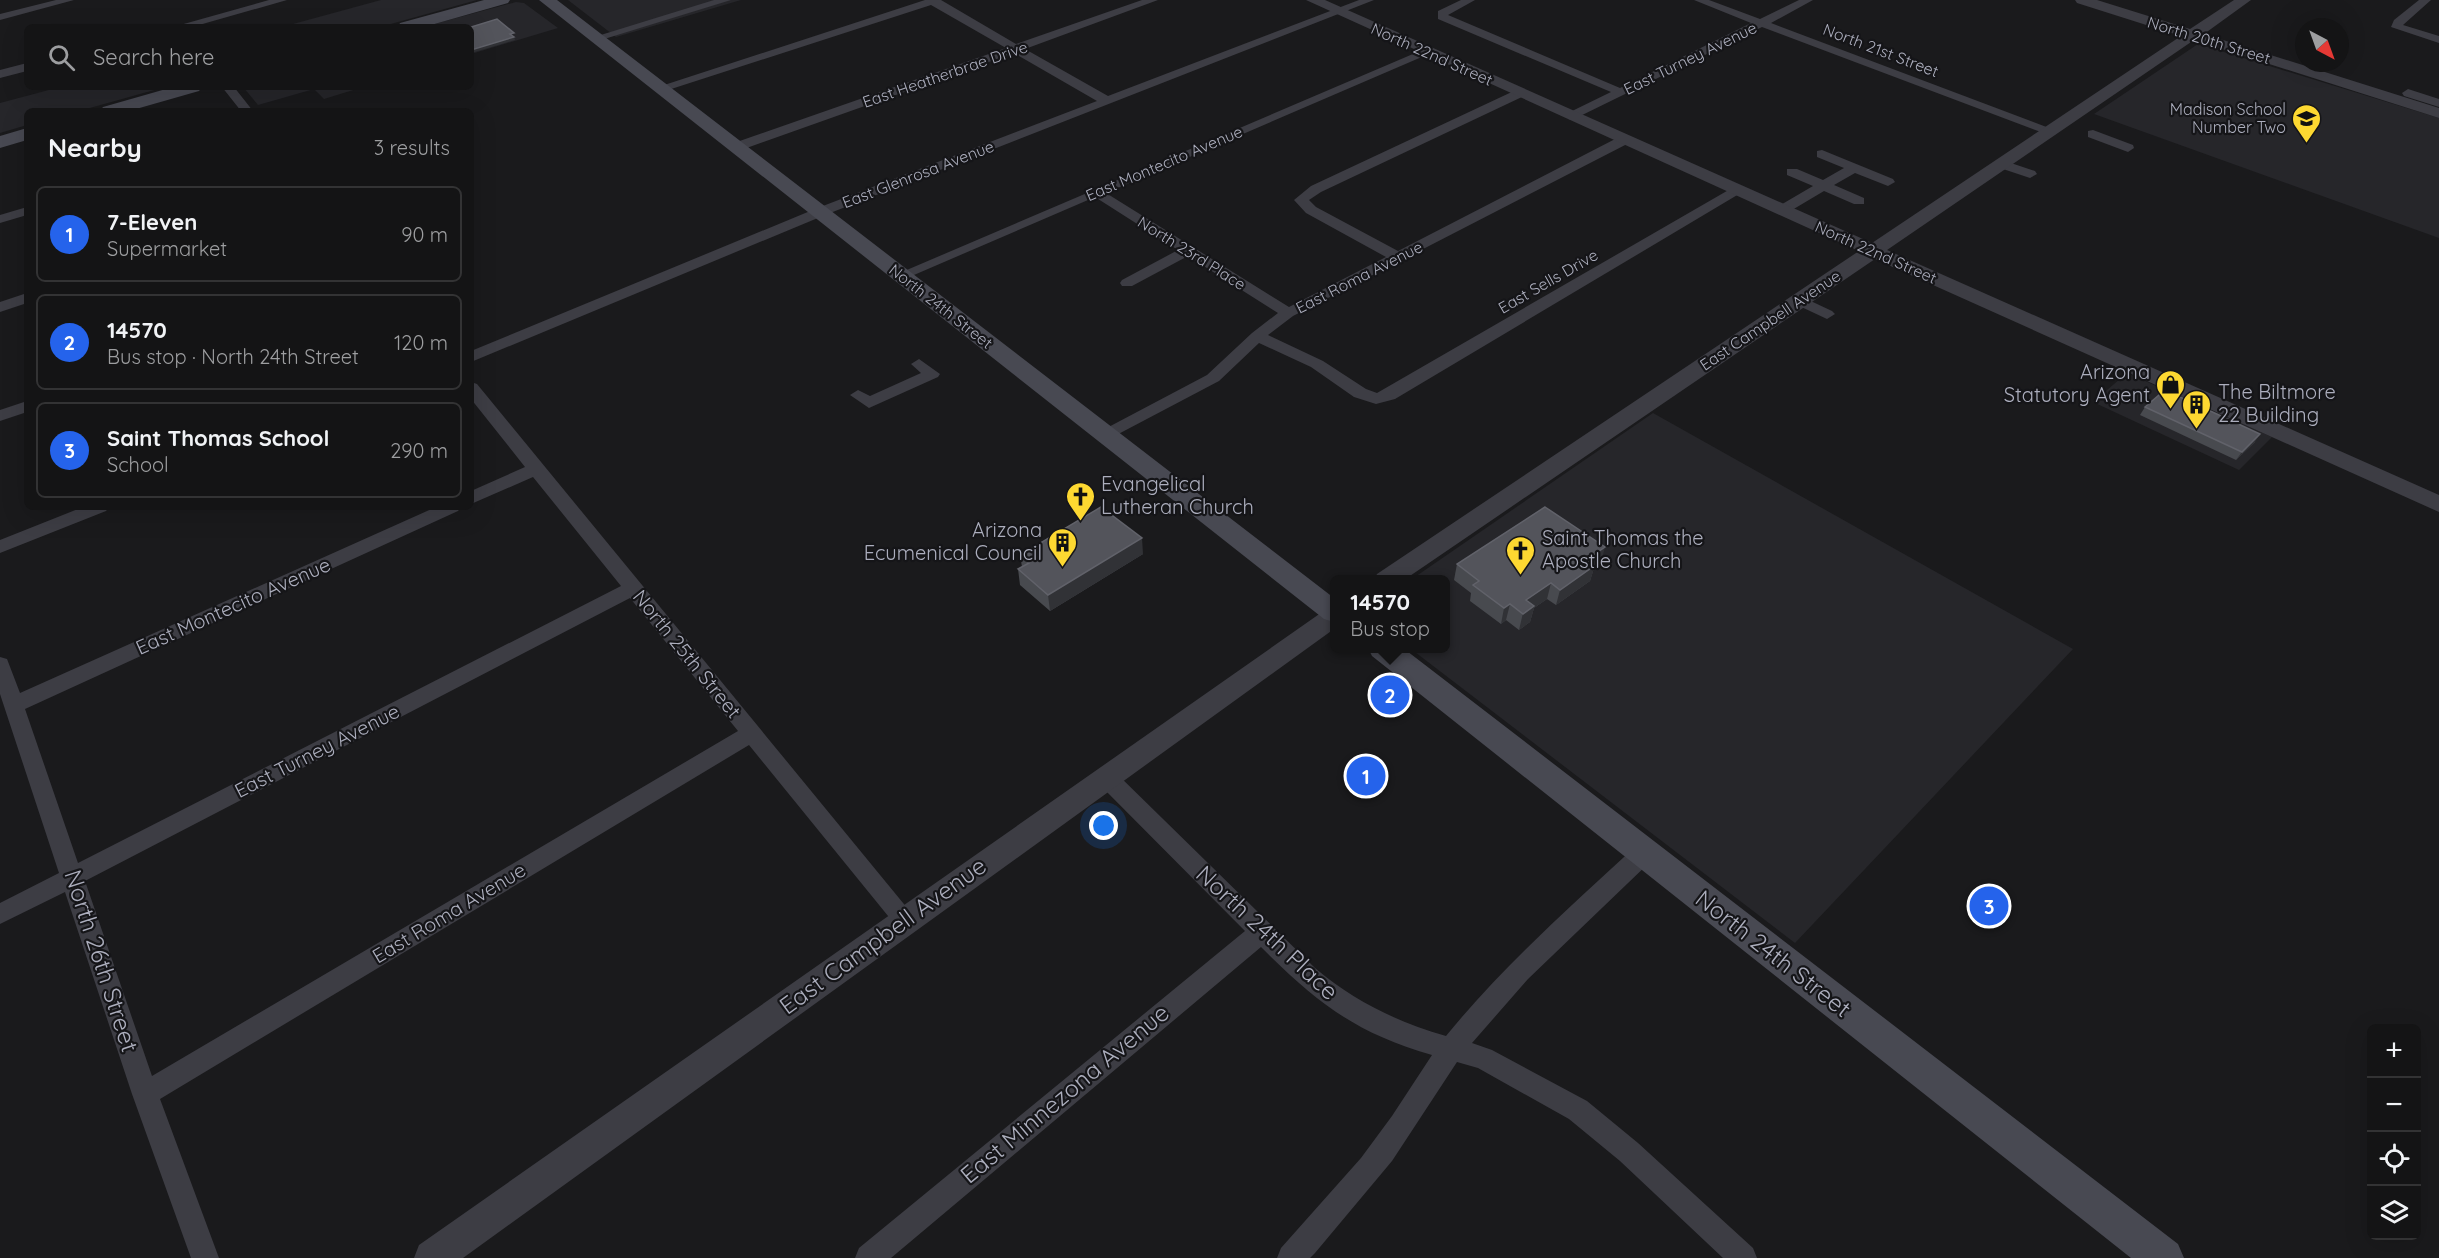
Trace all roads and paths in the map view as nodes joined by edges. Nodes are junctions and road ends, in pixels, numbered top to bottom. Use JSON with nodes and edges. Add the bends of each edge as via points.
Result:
{"nodes":[{"id":1,"x":69,"y":0,"type":"edge"},
{"id":2,"x":282,"y":0,"type":"edge"},
{"id":3,"x":502,"y":0,"type":"edge"},
{"id":4,"x":547,"y":0,"type":"edge"},
{"id":5,"x":726,"y":0,"type":"edge"},
{"id":6,"x":932,"y":0,"type":"edge"},
{"id":7,"x":1153,"y":0,"type":"edge"},
{"id":8,"x":1312,"y":0,"type":"edge"},
{"id":9,"x":1369,"y":0,"type":"edge"},
{"id":10,"x":1470,"y":0,"type":"edge"},
{"id":11,"x":1699,"y":0,"type":"edge"},
{"id":12,"x":1808,"y":0,"type":"edge"},
{"id":13,"x":2082,"y":0,"type":"edge"},
{"id":14,"x":2244,"y":0,"type":"edge"},
{"id":15,"x":2426,"y":0,"type":"edge"},
{"id":16,"x":1339,"y":12,"type":"junction"},
{"id":17,"x":1429,"y":14,"type":"dead end"},
{"id":18,"x":1446,"y":14,"type":"junction"},
{"id":19,"x":0,"y":17,"type":"edge"},
{"id":20,"x":1761,"y":23,"type":"junction"},
{"id":21,"x":190,"y":24,"type":"edge"},
{"id":22,"x":417,"y":24,"type":"edge"},
{"id":23,"x":2193,"y":35,"type":"junction"},
{"id":24,"x":597,"y":39,"type":"junction"},
{"id":25,"x":2439,"y":40,"type":"edge"},
{"id":26,"x":1016,"y":49,"type":"junction"},
{"id":27,"x":1427,"y":51,"type":"junction"},
{"id":28,"x":24,"y":68,"type":"edge"},
{"id":29,"x":0,"y":74,"type":"edge"},
{"id":30,"x":661,"y":88,"type":"junction"},
{"id":31,"x":182,"y":90,"type":"edge"},
{"id":32,"x":230,"y":90,"type":"edge"},
{"id":33,"x":1520,"y":93,"type":"junction"},
{"id":34,"x":1619,"y":93,"type":"junction"},
{"id":35,"x":2408,"y":93,"type":"dead end"},
{"id":36,"x":1107,"y":101,"type":"junction"},
{"id":37,"x":2439,"y":102,"type":"edge"},
{"id":38,"x":120,"y":108,"type":"edge"},
{"id":39,"x":246,"y":108,"type":"edge"},
{"id":40,"x":2439,"y":113,"type":"edge"},
{"id":41,"x":1572,"y":116,"type":"junction"},
{"id":42,"x":2051,"y":131,"type":"junction"},
{"id":43,"x":2093,"y":134,"type":"dead end"},
{"id":44,"x":24,"y":135,"type":"edge"},
{"id":45,"x":1624,"y":140,"type":"junction"},
{"id":46,"x":0,"y":142,"type":"edge"},
{"id":47,"x":736,"y":147,"type":"junction"},
{"id":48,"x":2128,"y":148,"type":"dead end"},
{"id":49,"x":1822,"y":154,"type":"dead end"},
{"id":50,"x":2002,"y":164,"type":"junction"},
{"id":51,"x":1854,"y":168,"type":"junction"},
{"id":52,"x":1792,"y":172,"type":"dead end"},
{"id":53,"x":2030,"y":174,"type":"dead end"},
{"id":54,"x":1888,"y":182,"type":"dead end"},
{"id":55,"x":1824,"y":185,"type":"junction"},
{"id":56,"x":1737,"y":191,"type":"junction"},
{"id":57,"x":1096,"y":192,"type":"junction"},
{"id":58,"x":1859,"y":201,"type":"dead end"},
{"id":59,"x":1782,"y":210,"type":"junction"},
{"id":60,"x":24,"y":212,"type":"edge"},
{"id":61,"x":820,"y":212,"type":"junction"},
{"id":62,"x":0,"y":219,"type":"edge"},
{"id":63,"x":1188,"y":250,"type":"junction"},
{"id":64,"x":1873,"y":251,"type":"junction"},
{"id":65,"x":1398,"y":257,"type":"junction"},
{"id":66,"x":902,"y":275,"type":"junction"},
{"id":67,"x":1127,"y":283,"type":"dead end"},
{"id":68,"x":24,"y":299,"type":"edge"},
{"id":69,"x":1800,"y":301,"type":"junction"},
{"id":70,"x":0,"y":308,"type":"edge"},
{"id":71,"x":1288,"y":313,"type":"junction"},
{"id":72,"x":1827,"y":314,"type":"dead end"},
{"id":73,"x":1257,"y":336,"type":"junction"},
{"id":74,"x":474,"y":356,"type":"edge"},
{"id":75,"x":919,"y":364,"type":"dead end"},
{"id":76,"x":474,"y":391,"type":"edge"},
{"id":77,"x":858,"y":395,"type":"dead end"},
{"id":78,"x":24,"y":407,"type":"edge"},
{"id":79,"x":0,"y":416,"type":"edge"},
{"id":80,"x":1107,"y":435,"type":"junction"},
{"id":81,"x":536,"y":469,"type":"junction"},
{"id":82,"x":474,"y":497,"type":"edge"},
{"id":83,"x":2439,"y":504,"type":"edge"},
{"id":84,"x":92,"y":510,"type":"edge"},
{"id":85,"x":445,"y":510,"type":"edge"},
{"id":86,"x":0,"y":547,"type":"edge"},
{"id":87,"x":1392,"y":575,"type":"edge"},
{"id":88,"x":633,"y":588,"type":"junction"},
{"id":89,"x":1330,"y":610,"type":"edge"},
{"id":90,"x":1330,"y":618,"type":"edge"},
{"id":91,"x":1388,"y":653,"type":"edge"},
{"id":92,"x":0,"y":664,"type":"edge"},
{"id":93,"x":14,"y":705,"type":"junction"},
{"id":94,"x":752,"y":733,"type":"junction"},
{"id":95,"x":1106,"y":777,"type":"junction"},
{"id":96,"x":1644,"y":853,"type":"junction"},
{"id":97,"x":74,"y":876,"type":"junction"},
{"id":98,"x":0,"y":914,"type":"edge"},
{"id":99,"x":904,"y":920,"type":"junction"},
{"id":100,"x":1262,"y":931,"type":"junction"},
{"id":101,"x":1452,"y":1048,"type":"junction"},
{"id":102,"x":145,"y":1094,"type":"junction"},
{"id":103,"x":1732,"y":1254,"type":"edge"},
{"id":104,"x":205,"y":1258,"type":"edge"},
{"id":105,"x":432,"y":1258,"type":"edge"},
{"id":106,"x":869,"y":1258,"type":"edge"},
{"id":107,"x":1291,"y":1258,"type":"edge"},
{"id":108,"x":2164,"y":1258,"type":"edge"}],
"edges":[{"from":1,"to":19,"type":"street"},
{"from":2,"to":21,"type":"street"},
{"from":3,"to":22,"type":"main road"},
{"from":4,"to":24,"type":"main road","name":"North 24th Street"},
{"from":5,"to":24,"type":"street"},
{"from":6,"to":26,"type":"street"},
{"from":6,"to":30,"type":"street"},
{"from":7,"to":26,"type":"street","name":"East Heatherbrae Drive"},
{"from":8,"to":16,"type":"street","name":"North 22nd Street"},
{"from":9,"to":16,"type":"street","name":"East Glenrosa Avenue"},
{"from":10,"to":18,"type":"street"},
{"from":11,"to":20,"type":"street","name":"North 21st Street"},
{"from":12,"to":20,"type":"street","name":"East Turney Avenue"},
{"from":13,"to":23,"type":"street","name":"North 20th Street"},
{"from":14,"to":23,"type":"street","name":"East Campbell Avenue"},
{"from":15,"to":25,"type":"street","via":[[2397,27]]},
{"from":16,"to":27,"type":"street","name":"North 22nd Street"},
{"from":16,"to":36,"type":"street","name":"East Glenrosa Avenue"},
{"from":17,"to":18,"type":"street"},
{"from":18,"to":34,"type":"street","via":[[1605,90]]},
{"from":20,"to":34,"type":"street","name":"East Turney Avenue"},
{"from":20,"to":42,"type":"street","name":"North 21st Street"},
{"from":23,"to":40,"type":"street","name":"North 20th Street"},
{"from":23,"to":42,"type":"street","name":"East Campbell Avenue"},
{"from":24,"to":30,"type":"main road","name":"North 24th Street"},
{"from":26,"to":36,"type":"street"},
{"from":26,"to":47,"type":"street","name":"East Heatherbrae Drive"},
{"from":27,"to":33,"type":"street","name":"North 22nd Street"},
{"from":27,"to":57,"type":"street","name":"East Montecito Avenue"},
{"from":28,"to":29,"type":"street"},
{"from":30,"to":47,"type":"main road","name":"North 24th Street"},
{"from":31,"to":38,"type":"main road"},
{"from":32,"to":39,"type":"street"},
{"from":33,"to":41,"type":"street","name":"North 22nd Street"},
{"from":33,"to":65,"type":"street","via":[[1316,189],[1301,200],[1311,210]]},
{"from":34,"to":41,"type":"street","name":"East Turney Avenue"},
{"from":35,"to":37,"type":"street"},
{"from":36,"to":61,"type":"street","name":"East Glenrosa Avenue"},
{"from":41,"to":45,"type":"street","name":"North 22nd Street"},
{"from":42,"to":50,"type":"street","name":"East Campbell Avenue"},
{"from":43,"to":48,"type":"street"},
{"from":44,"to":46,"type":"main road"},
{"from":45,"to":56,"type":"street","name":"North 22nd Street"},
{"from":45,"to":65,"type":"street","name":"East Roma Avenue"},
{"from":47,"to":61,"type":"main road","name":"North 24th Street"},
{"from":49,"to":51,"type":"street"},
{"from":50,"to":53,"type":"street"},
{"from":50,"to":64,"type":"street","name":"East Campbell Avenue"},
{"from":51,"to":54,"type":"street"},
{"from":51,"to":55,"type":"street"},
{"from":52,"to":55,"type":"street"},
{"from":55,"to":58,"type":"street"},
{"from":55,"to":59,"type":"street"},
{"from":56,"to":59,"type":"street","name":"North 22nd Street"},
{"from":56,"to":73,"type":"street","name":"East Sells Drive","via":[[1389,395],[1376,399],[1305,358]]},
{"from":57,"to":63,"type":"street","name":"North 23rd Place"},
{"from":57,"to":66,"type":"street","name":"East Montecito Avenue"},
{"from":59,"to":64,"type":"street","name":"North 22nd Street"},
{"from":60,"to":62,"type":"street"},
{"from":61,"to":66,"type":"main road","name":"North 24th Street"},
{"from":61,"to":74,"type":"street","name":"East Glenrosa Avenue"},
{"from":63,"to":67,"type":"street"},
{"from":63,"to":71,"type":"street","name":"North 23rd Place"},
{"from":64,"to":69,"type":"street","name":"East Campbell Avenue"},
{"from":64,"to":83,"type":"street","name":"North 22nd Street"},
{"from":65,"to":71,"type":"street","name":"East Roma Avenue"},
{"from":66,"to":80,"type":"main road","name":"North 24th Street"},
{"from":68,"to":70,"type":"street"},
{"from":69,"to":72,"type":"street"},
{"from":69,"to":87,"type":"street","name":"East Campbell Avenue"},
{"from":71,"to":73,"type":"street","name":"East Roma Avenue"},
{"from":73,"to":80,"type":"street","name":"East Roma Avenue","via":[[1212,378]]},
{"from":75,"to":77,"type":"street","via":[[932,374],[869,403]]},
{"from":76,"to":81,"type":"street","name":"North 25th Street"},
{"from":78,"to":79,"type":"street"},
{"from":80,"to":89,"type":"main road","name":"North 24th Street"},
{"from":81,"to":82,"type":"street"},
{"from":81,"to":88,"type":"street","name":"North 25th Street"},
{"from":84,"to":86,"type":"street"},
{"from":85,"to":93,"type":"street","name":"East Montecito Avenue"},
{"from":88,"to":94,"type":"street","name":"North 25th Street"},
{"from":88,"to":97,"type":"street","name":"East Turney Avenue"},
{"from":90,"to":95,"type":"street","name":"East Campbell Avenue"},
{"from":91,"to":96,"type":"main road","name":"North 24th Street"},
{"from":92,"to":93,"type":"street","name":"North 26th Street"},
{"from":93,"to":97,"type":"street","name":"North 26th Street"},
{"from":94,"to":99,"type":"street","name":"North 25th Street"},
{"from":94,"to":102,"type":"street","name":"East Roma Avenue"},
{"from":95,"to":99,"type":"street","name":"East Campbell Avenue"},
{"from":95,"to":100,"type":"street","name":"North 24th Place"},
{"from":96,"to":101,"type":"street","via":[[1509,982]]},
{"from":96,"to":108,"type":"main road","name":"North 24th Street"},
{"from":97,"to":98,"type":"street","name":"East Turney Avenue"},
{"from":97,"to":102,"type":"street","name":"North 26th Street"},
{"from":99,"to":105,"type":"street","name":"East Campbell Avenue"},
{"from":100,"to":101,"type":"street","name":"North 24th Place","via":[[1314,982],[1367,1019]]},
{"from":100,"to":106,"type":"street","name":"East Minnezona Avenue"},
{"from":101,"to":103,"type":"street","name":"North 24th Place","via":[[1484,1058],[1578,1110],[1629,1152]]},
{"from":101,"to":107,"type":"street","via":[[1395,1135]]},
{"from":102,"to":104,"type":"street","name":"North 26th Street"}]}
